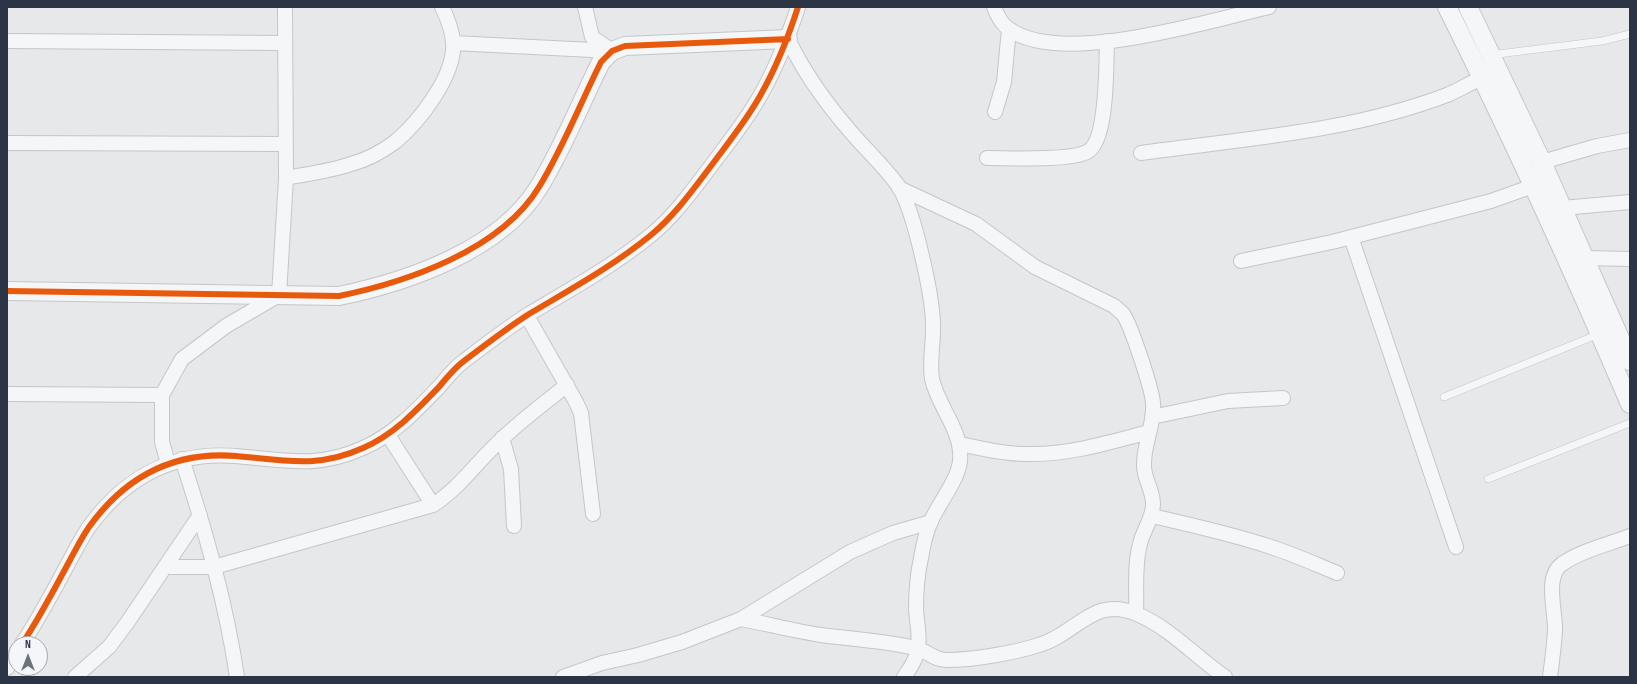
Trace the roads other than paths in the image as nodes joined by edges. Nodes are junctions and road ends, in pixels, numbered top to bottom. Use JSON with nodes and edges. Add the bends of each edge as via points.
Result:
{"nodes":[{"id":1,"x":285,"y":7,"type":"edge"},
{"id":2,"x":442,"y":7,"type":"edge"},
{"id":3,"x":586,"y":7,"type":"edge"},
{"id":4,"x":798,"y":7,"type":"edge"},
{"id":5,"x":994,"y":7,"type":"edge"},
{"id":6,"x":1269,"y":7,"type":"edge"},
{"id":7,"x":1447,"y":7,"type":"edge"},
{"id":8,"x":1468,"y":7,"type":"edge"},
{"id":9,"x":1009,"y":29,"type":"junction"},
{"id":10,"x":1630,"y":34,"type":"edge"},
{"id":11,"x":788,"y":39,"type":"junction"},
{"id":12,"x":7,"y":41,"type":"edge"},
{"id":13,"x":453,"y":42,"type":"junction"},
{"id":14,"x":1107,"y":42,"type":"junction"},
{"id":15,"x":284,"y":43,"type":"junction"},
{"id":16,"x":612,"y":51,"type":"junction"},
{"id":17,"x":1490,"y":55,"type":"junction"},
{"id":18,"x":1482,"y":78,"type":"junction"},
{"id":19,"x":995,"y":112,"type":"dead end"},
{"id":20,"x":1630,"y":140,"type":"edge"},
{"id":21,"x":7,"y":143,"type":"edge"},
{"id":22,"x":285,"y":144,"type":"junction"},
{"id":23,"x":1141,"y":153,"type":"dead end"},
{"id":24,"x":987,"y":158,"type":"dead end"},
{"id":25,"x":1542,"y":162,"type":"junction"},
{"id":26,"x":286,"y":178,"type":"junction"},
{"id":27,"x":1533,"y":186,"type":"junction"},
{"id":28,"x":899,"y":188,"type":"junction"},
{"id":29,"x":1630,"y":202,"type":"edge"},
{"id":30,"x":1562,"y":208,"type":"junction"},
{"id":31,"x":1351,"y":237,"type":"junction"},
{"id":32,"x":1585,"y":258,"type":"junction"},
{"id":33,"x":1630,"y":259,"type":"edge"},
{"id":34,"x":1241,"y":261,"type":"dead end"},
{"id":35,"x":7,"y":291,"type":"edge"},
{"id":36,"x":279,"y":295,"type":"junction"},
{"id":37,"x":527,"y":316,"type":"junction"},
{"id":38,"x":1600,"y":334,"type":"junction"},
{"id":39,"x":1626,"y":342,"type":"edge"},
{"id":40,"x":1630,"y":361,"type":"edge"},
{"id":41,"x":567,"y":385,"type":"junction"},
{"id":42,"x":7,"y":394,"type":"edge"},
{"id":43,"x":162,"y":395,"type":"junction"},
{"id":44,"x":1444,"y":397,"type":"dead end"},
{"id":45,"x":1283,"y":398,"type":"dead end"},
{"id":46,"x":1630,"y":404,"type":"edge"},
{"id":47,"x":1152,"y":417,"type":"junction"},
{"id":48,"x":1630,"y":423,"type":"edge"},
{"id":49,"x":1149,"y":432,"type":"junction"},
{"id":50,"x":388,"y":435,"type":"junction"},
{"id":51,"x":502,"y":438,"type":"junction"},
{"id":52,"x":960,"y":444,"type":"junction"},
{"id":53,"x":182,"y":458,"type":"junction"},
{"id":54,"x":168,"y":463,"type":"junction"},
{"id":55,"x":1488,"y":480,"type":"dead end"},
{"id":56,"x":433,"y":506,"type":"junction"},
{"id":57,"x":593,"y":514,"type":"dead end"},
{"id":58,"x":200,"y":515,"type":"junction"},
{"id":59,"x":1152,"y":516,"type":"junction"},
{"id":60,"x":931,"y":522,"type":"junction"},
{"id":61,"x":514,"y":526,"type":"dead end"},
{"id":62,"x":1630,"y":536,"type":"edge"},
{"id":63,"x":1456,"y":547,"type":"dead end"},
{"id":64,"x":166,"y":565,"type":"junction"},
{"id":65,"x":214,"y":567,"type":"junction"},
{"id":66,"x":1337,"y":573,"type":"dead end"},
{"id":67,"x":1136,"y":613,"type":"junction"},
{"id":68,"x":741,"y":619,"type":"junction"},
{"id":69,"x":27,"y":636,"type":"edge"},
{"id":70,"x":918,"y":648,"type":"junction"},
{"id":71,"x":75,"y":677,"type":"edge"},
{"id":72,"x":237,"y":677,"type":"edge"},
{"id":73,"x":564,"y":677,"type":"edge"},
{"id":74,"x":904,"y":677,"type":"edge"},
{"id":75,"x":1225,"y":677,"type":"edge"},
{"id":76,"x":1550,"y":677,"type":"edge"}],
"edges":[{"from":1,"to":15,"type":"street"},
{"from":2,"to":13,"type":"street"},
{"from":3,"to":16,"type":"street","via":[[592,37]]},
{"from":4,"to":11,"type":"street"},
{"from":5,"to":9,"type":"street","via":[[999,18]]},
{"from":6,"to":14,"type":"street","via":[[1145,36]]},
{"from":7,"to":18,"type":"street"},
{"from":8,"to":17,"type":"street"},
{"from":9,"to":14,"type":"street","via":[[1026,38],[1054,43],[1082,45]]},
{"from":9,"to":19,"type":"street","via":[[1004,82]]},
{"from":10,"to":17,"type":"lane","via":[[1602,41]]},
{"from":11,"to":16,"type":"street","via":[[625,46]]},
{"from":11,"to":28,"type":"street","via":[[813,85]]},
{"from":11,"to":37,"type":"street","via":[[761,95],[746,119],[668,220],[585,282]]},
{"from":12,"to":15,"type":"street"},
{"from":13,"to":16,"type":"street"},
{"from":13,"to":26,"type":"street","via":[[449,68],[432,99],[414,124],[394,143],[352,164]]},
{"from":14,"to":24,"type":"street","via":[[1102,126],[1096,144],[1088,152],[1073,156]]},
{"from":15,"to":22,"type":"street"},
{"from":16,"to":36,"type":"street","via":[[601,62],[538,188],[513,218],[482,242],[445,263],[416,275],[365,290],[339,296]]},
{"from":17,"to":25,"type":"street"},
{"from":18,"to":23,"type":"street","via":[[1447,94],[1376,116],[1317,129]]},
{"from":18,"to":27,"type":"street"},
{"from":20,"to":25,"type":"street","via":[[1597,146]]},
{"from":21,"to":22,"type":"street"},
{"from":22,"to":26,"type":"street"},
{"from":25,"to":30,"type":"street"},
{"from":26,"to":36,"type":"street"},
{"from":27,"to":31,"type":"street","via":[[1491,201]]},
{"from":27,"to":38,"type":"street"},
{"from":28,"to":47,"type":"street","via":[[976,224],[1035,267],[1114,306],[1123,314],[1153,403]]},
{"from":28,"to":52,"type":"street","via":[[909,210],[925,272],[933,323],[932,377],[936,392]]},
{"from":29,"to":30,"type":"street"},
{"from":30,"to":32,"type":"street"},
{"from":31,"to":34,"type":"street"},
{"from":31,"to":63,"type":"street"},
{"from":32,"to":33,"type":"street"},
{"from":32,"to":39,"type":"street"},
{"from":35,"to":36,"type":"street"},
{"from":36,"to":43,"type":"street","via":[[226,326],[182,359]]},
{"from":37,"to":41,"type":"street"},
{"from":37,"to":50,"type":"street","via":[[460,363],[411,416]]},
{"from":38,"to":44,"type":"lane"},
{"from":38,"to":46,"type":"street"},
{"from":39,"to":40,"type":"street"},
{"from":41,"to":51,"type":"street"},
{"from":41,"to":57,"type":"street","via":[[581,413]]},
{"from":42,"to":43,"type":"street"},
{"from":43,"to":54,"type":"street","via":[[162,442]]},
{"from":45,"to":47,"type":"street","via":[[1228,401]]},
{"from":47,"to":49,"type":"street"},
{"from":48,"to":55,"type":"lane"},
{"from":49,"to":52,"type":"street","via":[[1057,453],[1024,454]]},
{"from":49,"to":59,"type":"street","via":[[1144,475],[1153,503]]},
{"from":50,"to":53,"type":"street","via":[[344,455],[314,461],[291,462],[211,455]]},
{"from":50,"to":56,"type":"street"},
{"from":51,"to":56,"type":"street","via":[[462,483]]},
{"from":51,"to":61,"type":"street","via":[[511,469]]},
{"from":52,"to":60,"type":"street","via":[[957,472]]},
{"from":53,"to":54,"type":"street"},
{"from":53,"to":58,"type":"street"},
{"from":54,"to":69,"type":"street","via":[[141,477],[102,511],[87,530]]},
{"from":56,"to":65,"type":"street"},
{"from":58,"to":64,"type":"street"},
{"from":58,"to":65,"type":"street"},
{"from":59,"to":66,"type":"street","via":[[1203,527],[1272,547]]},
{"from":59,"to":67,"type":"street","via":[[1140,542]]},
{"from":60,"to":68,"type":"street","via":[[893,533],[850,552]]},
{"from":60,"to":70,"type":"street","via":[[917,577]]},
{"from":62,"to":76,"type":"street","via":[[1575,557],[1561,564],[1555,572],[1552,601],[1555,630]]},
{"from":64,"to":65,"type":"street"},
{"from":64,"to":71,"type":"street","via":[[109,646]]},
{"from":65,"to":72,"type":"street","via":[[232,641]]},
{"from":67,"to":70,"type":"street","via":[[1112,609],[1098,611],[1057,639],[995,654],[946,660],[933,658]]},
{"from":67,"to":75,"type":"street","via":[[1151,621]]},
{"from":68,"to":70,"type":"street","via":[[818,634]]},
{"from":68,"to":73,"type":"street","via":[[682,642],[602,663]]},
{"from":70,"to":74,"type":"street","via":[[912,666]]}]}
